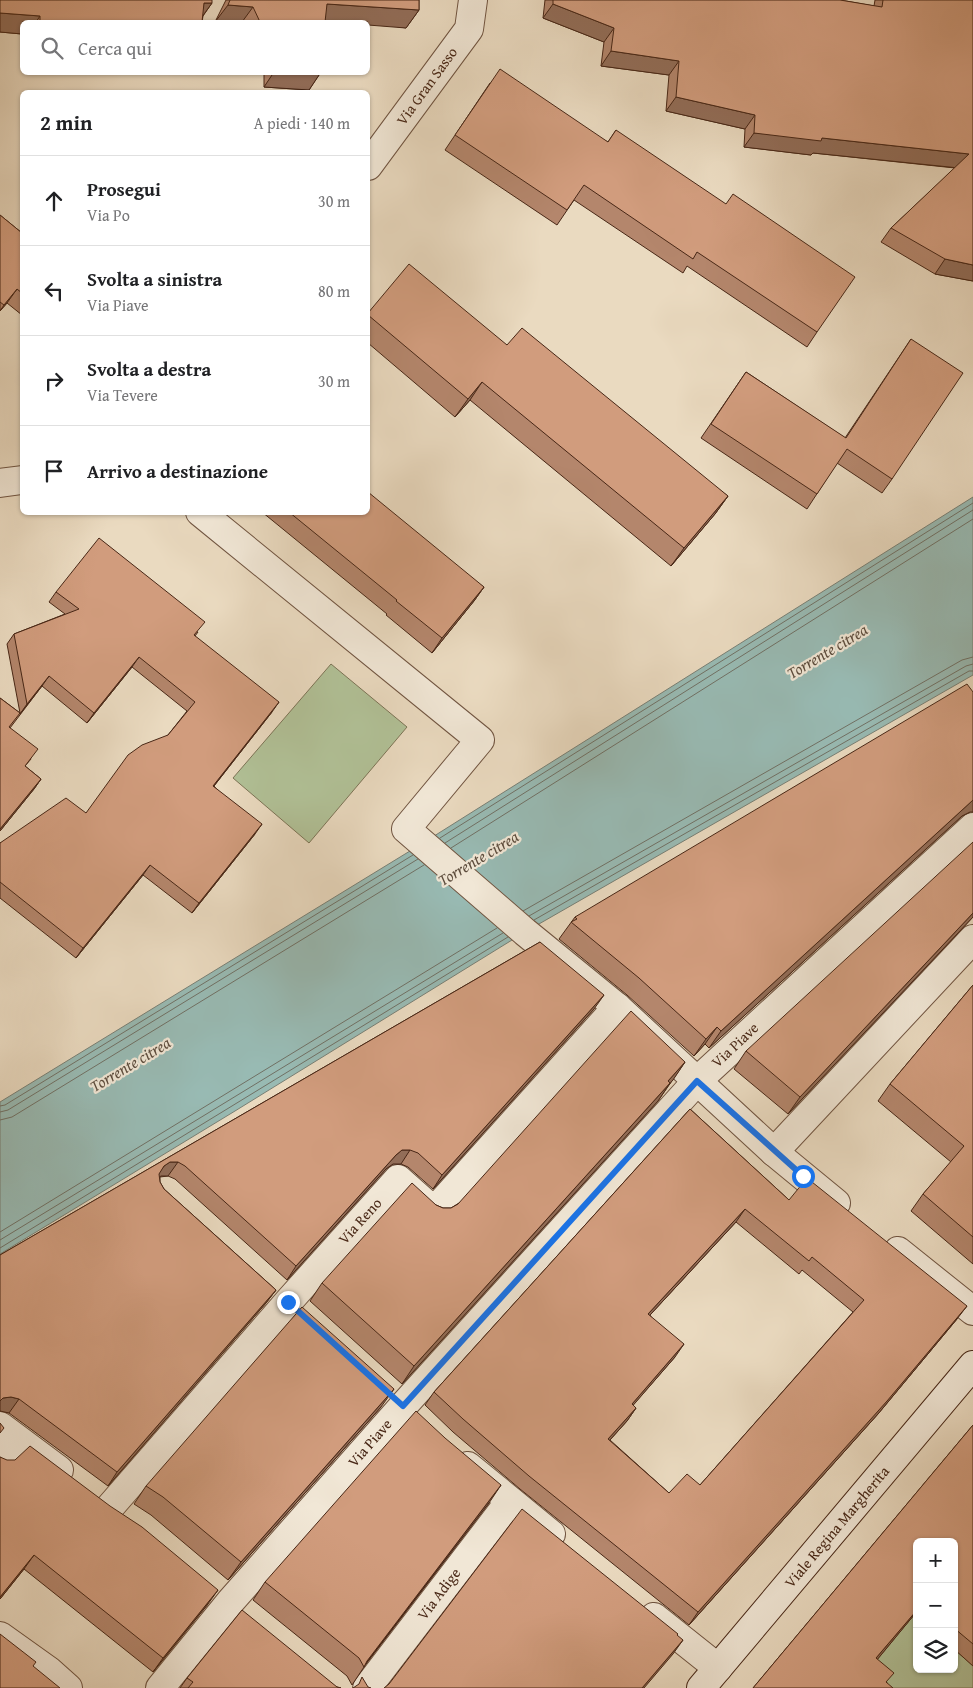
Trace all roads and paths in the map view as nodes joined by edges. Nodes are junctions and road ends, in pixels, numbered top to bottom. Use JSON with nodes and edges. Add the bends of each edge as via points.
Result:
{"nodes":[{"id":1,"x":472,"y":0,"type":"edge"},
{"id":2,"x":370,"y":163,"type":"edge"},
{"id":3,"x":20,"y":480,"type":"edge"},
{"id":4,"x":0,"y":483,"type":"edge"},
{"id":5,"x":204,"y":515,"type":"edge"},
{"id":6,"x":973,"y":827,"type":"edge"},
{"id":7,"x":973,"y":939,"type":"edge"},
{"id":8,"x":617,"y":1007,"type":"junction"},
{"id":9,"x":697,"y":1081,"type":"junction"},
{"id":10,"x":774,"y":1152,"type":"junction"},
{"id":11,"x":857,"y":1219,"type":"edge"},
{"id":12,"x":880,"y":1238,"type":"edge"},
{"id":13,"x":280,"y":1296,"type":"junction"},
{"id":14,"x":973,"y":1311,"type":"edge"},
{"id":15,"x":309,"y":1322,"type":"edge"},
{"id":16,"x":973,"y":1365,"type":"edge"},
{"id":17,"x":381,"y":1386,"type":"edge"},
{"id":18,"x":403,"y":1406,"type":"junction"},
{"id":19,"x":423,"y":1425,"type":"edge"},
{"id":20,"x":6,"y":1442,"type":"edge"},
{"id":21,"x":451,"y":1451,"type":"edge"},
{"id":22,"x":510,"y":1501,"type":"junction"},
{"id":23,"x":110,"y":1507,"type":"junction"},
{"id":24,"x":134,"y":1523,"type":"edge"},
{"id":25,"x":571,"y":1550,"type":"edge"},
{"id":26,"x":208,"y":1584,"type":"edge"},
{"id":27,"x":631,"y":1598,"type":"edge"},
{"id":28,"x":240,"y":1610,"type":"junction"},
{"id":29,"x":0,"y":1636,"type":"edge"},
{"id":30,"x":709,"y":1678,"type":"edge"},
{"id":31,"x":51,"y":1682,"type":"edge"},
{"id":32,"x":160,"y":1688,"type":"edge"},
{"id":33,"x":367,"y":1688,"type":"edge"}],
"edges":[{"from":1,"to":2,"type":"street","name":"Via Gran Sasso","via":[[469,29]]},
{"from":3,"to":4,"type":"street"},
{"from":5,"to":8,"type":"street","via":[[480,740],[406,829]]},
{"from":6,"to":9,"type":"street","name":"Via Piave"},
{"from":7,"to":10,"type":"street"},
{"from":8,"to":9,"type":"street"},
{"from":8,"to":13,"type":"street","name":"Via Reno","via":[[434,1211],[398,1179]]},
{"from":9,"to":10,"type":"street"},
{"from":9,"to":18,"type":"street","name":"Via Piave"},
{"from":10,"to":11,"type":"street"},
{"from":12,"to":14,"type":"street"},
{"from":13,"to":15,"type":"street"},
{"from":13,"to":23,"type":"street","name":"Via Reno"},
{"from":16,"to":30,"type":"street","name":"Viale Regina Margherita"},
{"from":17,"to":18,"type":"street"},
{"from":18,"to":19,"type":"street"},
{"from":18,"to":28,"type":"street","name":"Via Piave"},
{"from":20,"to":23,"type":"street","via":[[83,1487]]},
{"from":21,"to":22,"type":"street"},
{"from":22,"to":25,"type":"street"},
{"from":22,"to":33,"type":"street","name":"Via Adige"},
{"from":23,"to":24,"type":"street"},
{"from":26,"to":28,"type":"street"},
{"from":27,"to":30,"type":"street"},
{"from":28,"to":32,"type":"street","name":"Via Piave"},
{"from":29,"to":31,"type":"street"}]}
